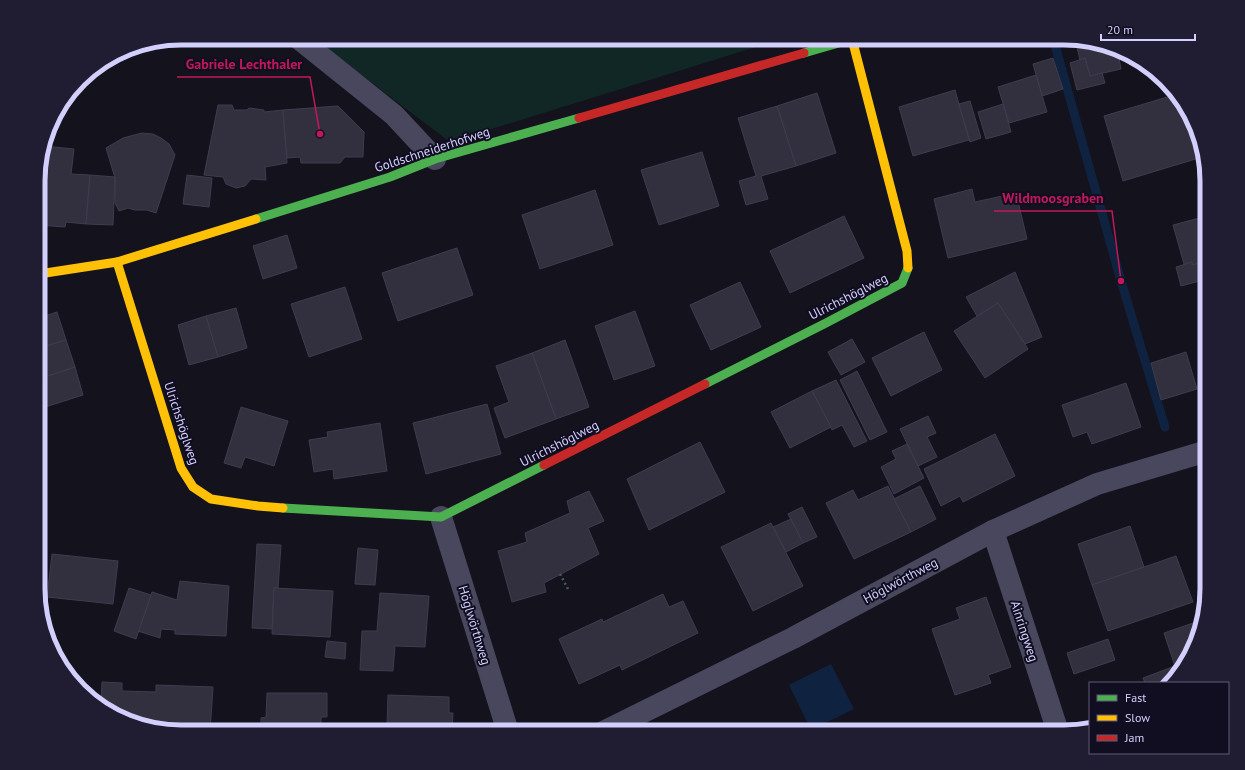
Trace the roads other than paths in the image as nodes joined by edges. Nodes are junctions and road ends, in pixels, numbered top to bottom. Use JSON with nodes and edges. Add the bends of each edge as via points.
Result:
{"nodes":[{"id":1,"x":307,"y":45,"type":"edge"},
{"id":2,"x":833,"y":45,"type":"edge"},
{"id":3,"x":856,"y":45,"type":"edge"},
{"id":4,"x":435,"y":159,"type":"junction"},
{"id":5,"x":117,"y":262,"type":"junction"},
{"id":6,"x":45,"y":273,"type":"edge"},
{"id":7,"x":1200,"y":453,"type":"edge"},
{"id":8,"x":441,"y":517,"type":"junction"},
{"id":9,"x":993,"y":531,"type":"junction"},
{"id":10,"x":506,"y":725,"type":"edge"},
{"id":11,"x":617,"y":725,"type":"edge"},
{"id":12,"x":1056,"y":725,"type":"edge"}],
"edges":[{"from":1,"to":4,"type":"street","via":[[394,115]]},
{"from":2,"to":4,"type":"street","name":"Goldschneiderhofweg"},
{"from":3,"to":8,"type":"street","name":"Ulrichshöglweg","via":[[907,251],[908,269],[902,283]]},
{"from":4,"to":5,"type":"street","name":"Goldschneiderhofweg","via":[[390,177]]},
{"from":5,"to":6,"type":"street","name":"Goldschneiderhofweg"},
{"from":5,"to":8,"type":"street","name":"Ulrichshöglweg","via":[[181,468],[193,487],[211,499],[258,506]]},
{"from":7,"to":9,"type":"street","name":"Höglwörthweg","via":[[1097,484]]},
{"from":8,"to":10,"type":"street","name":"Höglwörthweg"},
{"from":9,"to":11,"type":"street","name":"Höglwörthweg","via":[[793,638]]},
{"from":9,"to":12,"type":"street","name":"Ainringweg"}]}
